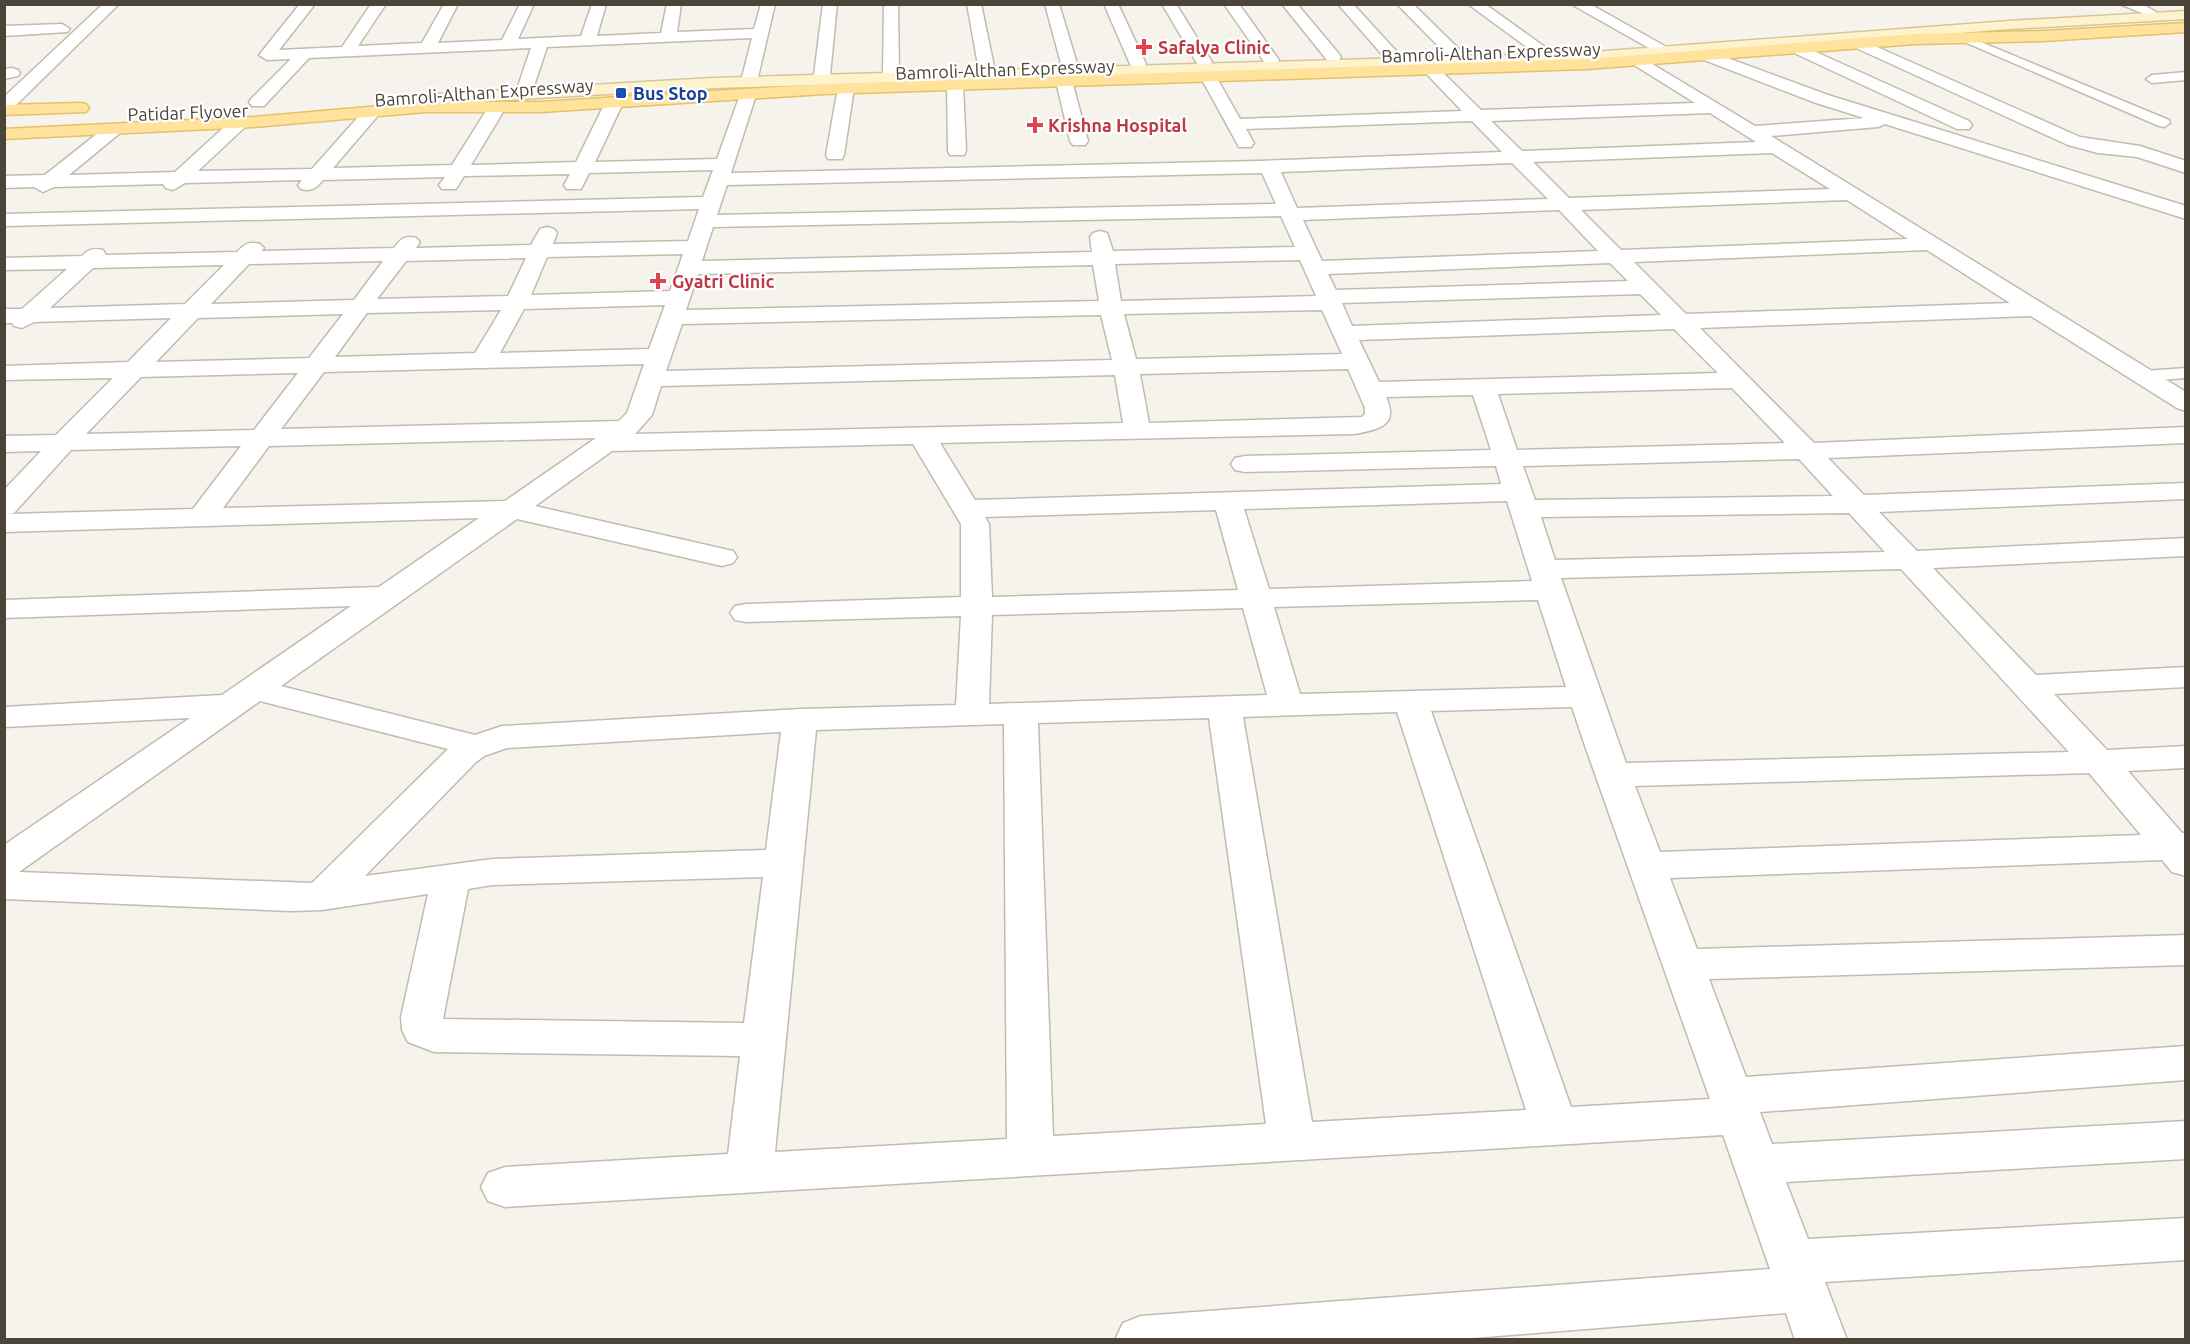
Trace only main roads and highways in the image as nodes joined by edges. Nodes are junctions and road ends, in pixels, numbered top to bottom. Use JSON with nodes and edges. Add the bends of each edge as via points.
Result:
{"nodes":[{"id":1,"x":2186,"y":10,"type":"edge"},
{"id":2,"x":2186,"y":15,"type":"edge"},
{"id":3,"x":2186,"y":21,"type":"edge"},
{"id":4,"x":2186,"y":27,"type":"edge"},
{"id":5,"x":1906,"y":33,"type":"junction"},
{"id":6,"x":1643,"y":52,"type":"junction"},
{"id":7,"x":1698,"y":53,"type":"junction"},
{"id":8,"x":1206,"y":69,"type":"junction"},
{"id":9,"x":1067,"y":74,"type":"junction"},
{"id":10,"x":989,"y":76,"type":"junction"},
{"id":11,"x":823,"y":78,"type":"junction"},
{"id":12,"x":749,"y":86,"type":"junction"},
{"id":13,"x":422,"y":103,"type":"junction"},
{"id":14,"x":270,"y":105,"type":"junction"},
{"id":15,"x":371,"y":106,"type":"junction"},
{"id":16,"x":96,"y":107,"type":"dead end"},
{"id":17,"x":4,"y":108,"type":"edge"},
{"id":18,"x":337,"y":116,"type":"junction"},
{"id":19,"x":4,"y":120,"type":"edge"},
{"id":20,"x":4,"y":128,"type":"edge"},
{"id":21,"x":4,"y":134,"type":"edge"}],
"edges":[{"from":1,"to":6,"type":"main road","name":"Bamroli-Althan Expressway"},
{"from":2,"to":5,"type":"main road"},
{"from":3,"to":5,"type":"main road","via":[[2026,31]]},
{"from":4,"to":7,"type":"main road"},
{"from":5,"to":7,"type":"main road","name":"Bamroli-Althan Expressway"},
{"from":6,"to":7,"type":"main road"},
{"from":6,"to":7,"type":"main road","name":"Bamroli-Althan Expressway"},
{"from":6,"to":8,"type":"main road","via":[[1429,68]]},
{"from":6,"to":8,"type":"main road","name":"Bamroli-Althan Expressway","via":[[1541,50],[1333,57]]},
{"from":6,"to":10,"type":"main road","name":"Bamroli-Althan Expressway"},
{"from":8,"to":9,"type":"main road"},
{"from":8,"to":9,"type":"main road","name":"Bamroli-Althan Expressway","via":[[1138,64]]},
{"from":9,"to":10,"type":"main road"},
{"from":10,"to":11,"type":"main road","name":"Bamroli-Althan Expressway"},
{"from":10,"to":11,"type":"main road","name":"Bamroli-Althan Expressway","via":[[891,73]]},
{"from":10,"to":12,"type":"main road","via":[[955,84]]},
{"from":11,"to":12,"type":"main road","name":"Bamroli-Althan Expressway"},
{"from":11,"to":13,"type":"main road","via":[[710,92],[542,102]]},
{"from":12,"to":13,"type":"main road","name":"Bamroli-Althan Expressway","via":[[525,89]]},
{"from":12,"to":13,"type":"main road","via":[[614,103],[497,107]]},
{"from":13,"to":15,"type":"main road"},
{"from":14,"to":15,"type":"main road","name":"Patidar Flyover"},
{"from":14,"to":18,"type":"main road","name":"Patidar Flyover"},
{"from":14,"to":19,"type":"main road","name":"Patidar Flyover"},
{"from":14,"to":20,"type":"main road","name":"Patidar Flyover"},
{"from":15,"to":18,"type":"main road"},
{"from":16,"to":17,"type":"main road"},
{"from":18,"to":21,"type":"main road"}]}
